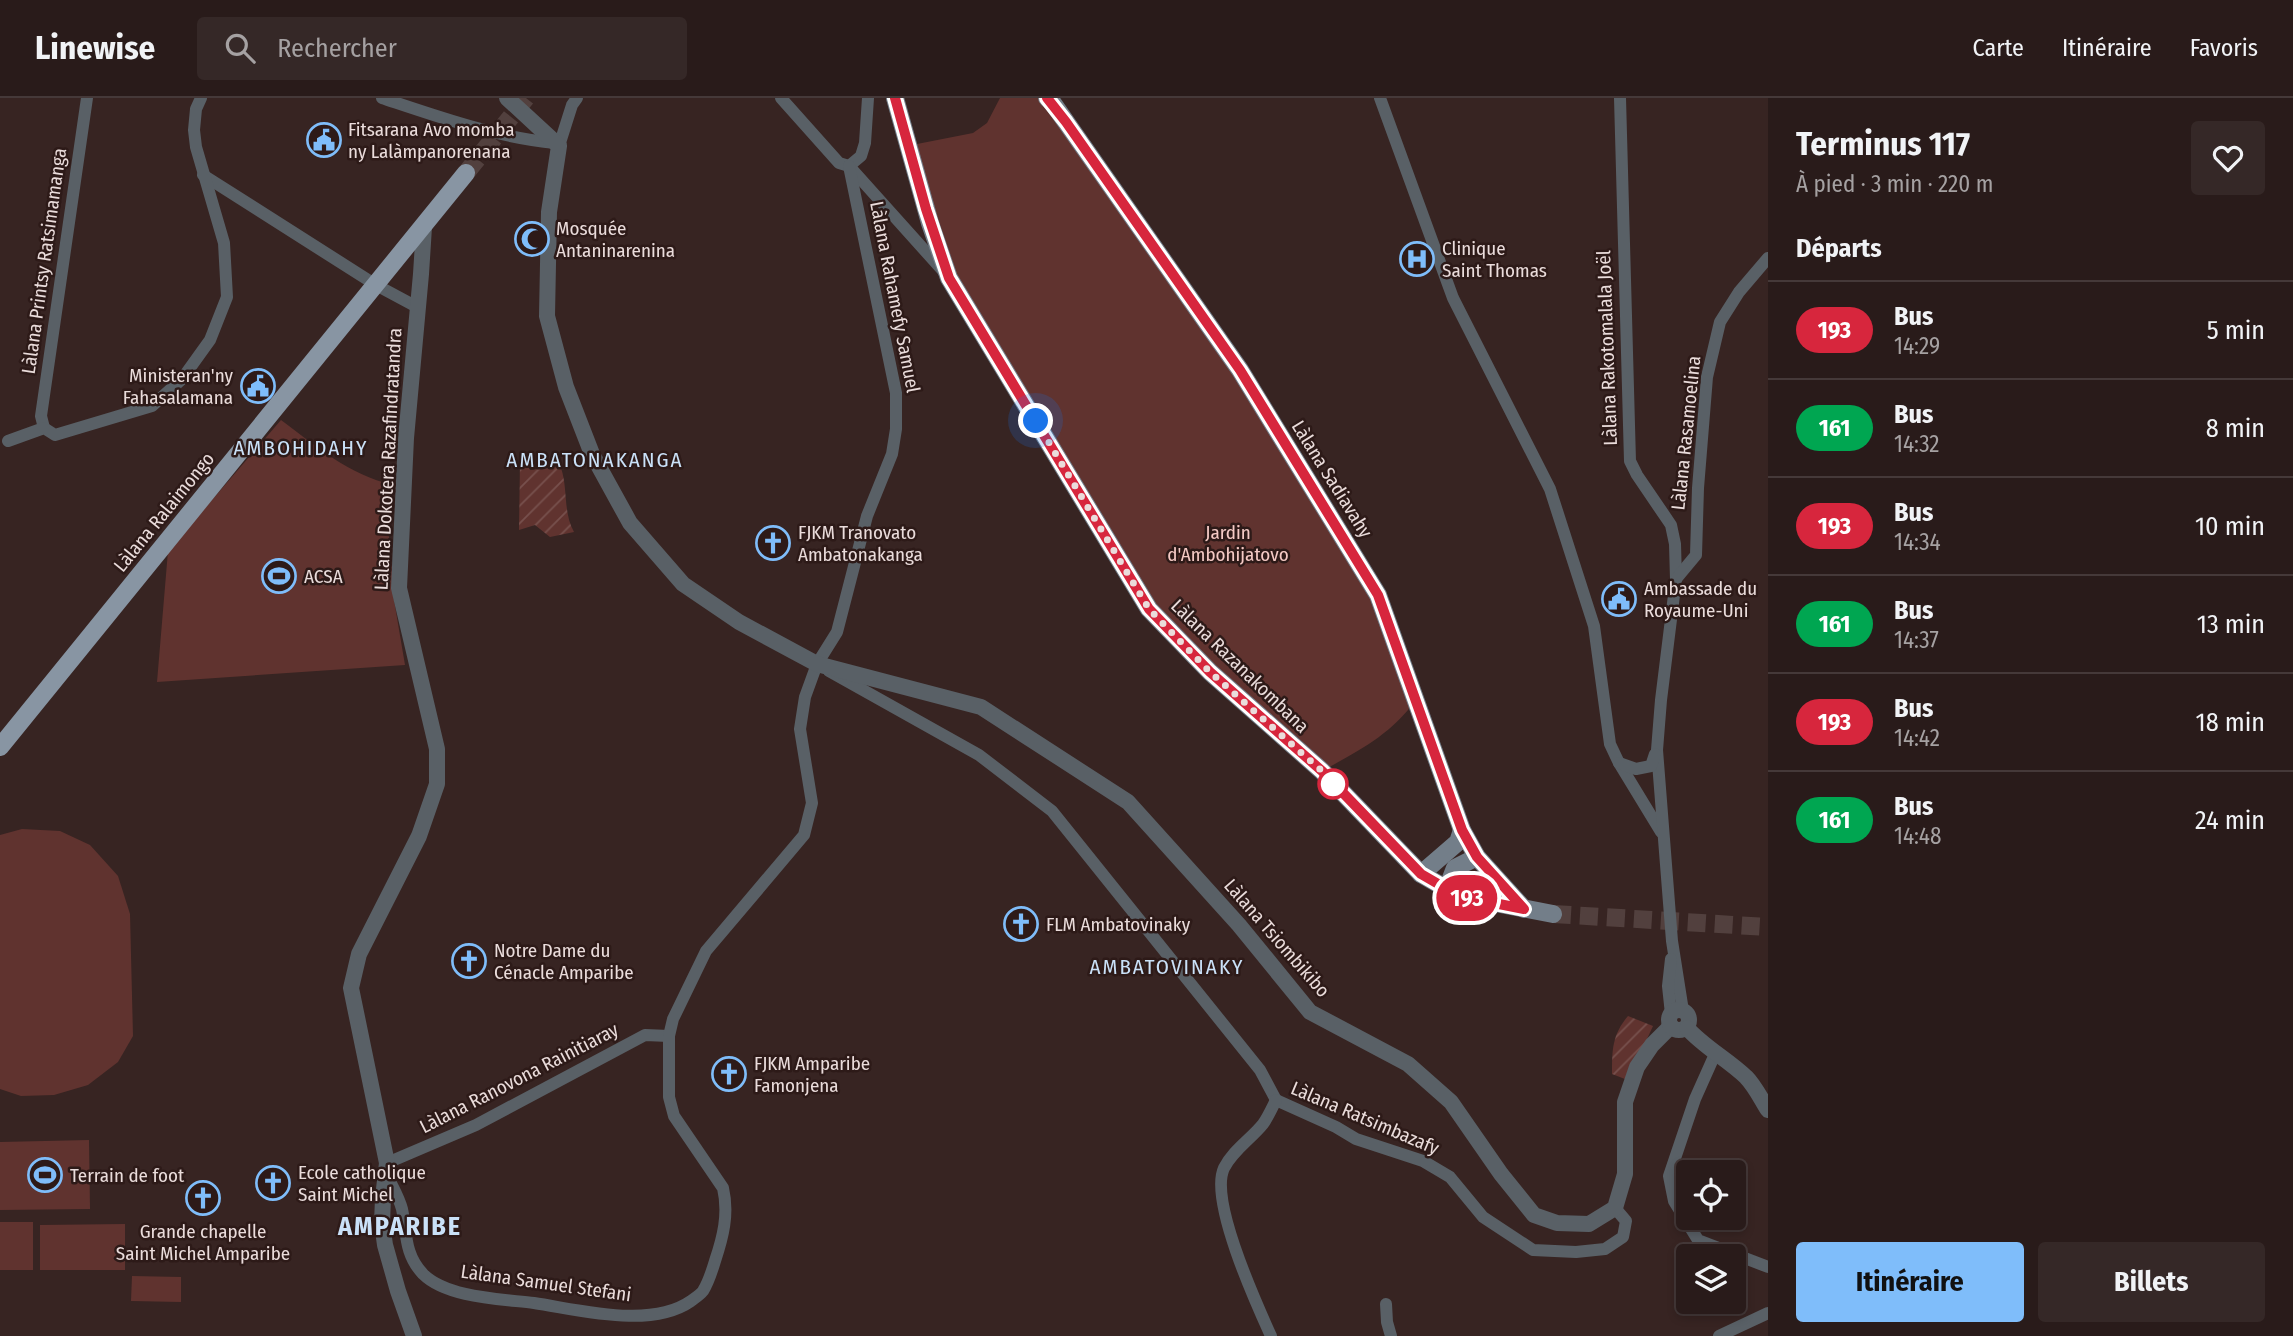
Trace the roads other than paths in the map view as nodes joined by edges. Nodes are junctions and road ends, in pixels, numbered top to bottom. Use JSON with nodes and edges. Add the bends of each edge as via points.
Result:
{"nodes":[{"id":1,"x":87,"y":98,"type":"edge"},
{"id":2,"x":201,"y":98,"type":"edge"},
{"id":3,"x":382,"y":98,"type":"edge"},
{"id":4,"x":507,"y":98,"type":"edge"},
{"id":5,"x":577,"y":98,"type":"edge"},
{"id":6,"x":781,"y":98,"type":"edge"},
{"id":7,"x":868,"y":98,"type":"edge"},
{"id":8,"x":895,"y":98,"type":"edge"},
{"id":9,"x":1380,"y":98,"type":"edge"},
{"id":10,"x":1620,"y":98,"type":"edge"},
{"id":11,"x":1050,"y":99,"type":"edge"},
{"id":12,"x":557,"y":144,"type":"junction"},
{"id":13,"x":849,"y":166,"type":"junction"},
{"id":14,"x":466,"y":173,"type":"tunnel mouth"},
{"id":15,"x":203,"y":175,"type":"junction"},
{"id":16,"x":424,"y":227,"type":"junction"},
{"id":17,"x":1768,"y":258,"type":"edge"},
{"id":18,"x":949,"y":278,"type":"junction"},
{"id":19,"x":376,"y":285,"type":"junction"},
{"id":20,"x":417,"y":307,"type":"junction"},
{"id":21,"x":44,"y":428,"type":"junction"},
{"id":22,"x":9,"y":441,"type":"dead end"},
{"id":23,"x":1676,"y":579,"type":"junction"},
{"id":24,"x":817,"y":664,"type":"junction"},
{"id":25,"x":0,"y":747,"type":"edge"},
{"id":26,"x":1657,"y":750,"type":"junction"},
{"id":27,"x":1619,"y":764,"type":"junction"},
{"id":28,"x":1462,"y":830,"type":"junction"},
{"id":29,"x":1663,"y":835,"type":"junction"},
{"id":30,"x":1477,"y":857,"type":"junction"},
{"id":31,"x":1421,"y":874,"type":"junction"},
{"id":32,"x":1447,"y":889,"type":"junction"},
{"id":33,"x":1524,"y":909,"type":"junction"},
{"id":34,"x":1553,"y":914,"type":"tunnel mouth"},
{"id":35,"x":1678,"y":1019,"type":"junction"},
{"id":36,"x":669,"y":1036,"type":"junction"},
{"id":37,"x":1716,"y":1052,"type":"junction"},
{"id":38,"x":1276,"y":1100,"type":"junction"},
{"id":39,"x":1768,"y":1110,"type":"edge"},
{"id":40,"x":387,"y":1169,"type":"junction"},
{"id":41,"x":1615,"y":1208,"type":"junction"},
{"id":42,"x":1768,"y":1267,"type":"edge"},
{"id":43,"x":1385,"y":1304,"type":"dead end"},
{"id":44,"x":1768,"y":1313,"type":"edge"},
{"id":45,"x":414,"y":1336,"type":"edge"},
{"id":46,"x":1271,"y":1336,"type":"edge"},
{"id":47,"x":1391,"y":1336,"type":"edge"},
{"id":48,"x":1719,"y":1336,"type":"edge"}],
"edges":[{"from":1,"to":21,"type":"street","name":"Làlana Printsy Ratsimamanga","via":[[41,416]]},
{"from":2,"to":15,"type":"street","via":[[194,130]]},
{"from":3,"to":12,"type":"street","via":[[457,123]]},
{"from":4,"to":12,"type":"street"},
{"from":5,"to":12,"type":"street"},
{"from":6,"to":13,"type":"street","via":[[839,163]]},
{"from":7,"to":13,"type":"street","via":[[861,156]]},
{"from":8,"to":18,"type":"main road","name":"Làlana Razanakombana"},
{"from":9,"to":27,"type":"street","via":[[1452,298],[1550,489],[1594,626],[1610,744]]},
{"from":10,"to":23,"type":"street","name":"Làlana Rakotomalala Joël","via":[[1630,461],[1671,525]]},
{"from":11,"to":28,"type":"main road","name":"Làlana Sadiavahy","via":[[1240,370],[1378,595]]},
{"from":12,"to":24,"type":"street","name":"Làlana Tsiombikibo","via":[[549,212],[547,316],[566,387],[592,454],[630,523],[683,584],[739,622]]},
{"from":13,"to":18,"type":"street"},
{"from":13,"to":24,"type":"street","name":"Làlana Rahamefy Samuel","via":[[896,393],[896,429],[892,454],[867,516],[837,632]]},
{"from":14,"to":16,"type":"main road","name":"Làlana Ralaimongo"},
{"from":15,"to":19,"type":"street"},
{"from":15,"to":21,"type":"street","via":[[224,243],[227,297],[210,340],[182,379],[152,406],[55,435]]},
{"from":16,"to":19,"type":"main road","name":"Làlana Ralaimongo"},
{"from":16,"to":20,"type":"street","name":"Làlana Dokotera Razafindratandra"},
{"from":17,"to":23,"type":"street","name":"Làlana Rasamoelina","via":[[1720,322],[1707,377],[1696,555]]},
{"from":18,"to":31,"type":"main road","name":"Làlana Razanakombana","via":[[1149,609],[1210,672],[1322,771]]},
{"from":19,"to":20,"type":"street"},
{"from":19,"to":25,"type":"main road","name":"Làlana Ralaimongo"},
{"from":20,"to":40,"type":"street","name":"Làlana Dokotera Razafindratandra","via":[[399,588],[436,749],[437,784],[419,836],[359,954],[351,988]]},
{"from":21,"to":22,"type":"street"},
{"from":23,"to":26,"type":"street","name":"Làlana Rakotomalala Joël"},
{"from":24,"to":36,"type":"street","name":"Làlana Samuel Stefani","via":[[800,729],[812,803],[804,835],[706,951]]},
{"from":24,"to":38,"type":"street","via":[[979,755],[1052,811],[1260,1070]]},
{"from":24,"to":41,"type":"street","name":"Làlana Tsiombikibo","via":[[981,707],[1128,802],[1310,1012],[1408,1064],[1451,1102],[1534,1216],[1589,1224]]},
{"from":26,"to":27,"type":"street","via":[[1651,766],[1636,769]]},
{"from":26,"to":29,"type":"street","name":"Làlana Rakotomalala Joël"},
{"from":27,"to":29,"type":"street"},
{"from":28,"to":30,"type":"main road","name":"Làlana Sadiavahy"},
{"from":28,"to":31,"type":"main road","via":[[1458,842]]},
{"from":29,"to":35,"type":"street","name":"Làlana Rakotomalala Joël"},
{"from":30,"to":32,"type":"main road","via":[[1455,867]]},
{"from":30,"to":33,"type":"main road","name":"Làlana Sadiavahy"},
{"from":31,"to":32,"type":"main road","name":"Làlana Razanakombana"},
{"from":32,"to":33,"type":"main road","name":"Làlana Razanakombana","via":[[1459,896]]},
{"from":33,"to":34,"type":"main road","name":"Làlana Razanakombana"},
{"from":35,"to":37,"type":"street"},
{"from":35,"to":41,"type":"street","via":[[1651,1045],[1637,1067],[1625,1102],[1625,1174]]},
{"from":36,"to":40,"type":"street","name":"Làlana Ranovona Rainitiaray","via":[[645,1035]]},
{"from":36,"to":40,"type":"street","name":"Làlana Samuel Stefani","via":[[669,1097],[674,1116],[723,1188],[726,1202],[723,1238],[702,1293],[679,1309],[652,1316],[610,1314],[439,1286],[422,1273],[408,1252],[402,1210]]},
{"from":37,"to":39,"type":"street","via":[[1749,1079]]},
{"from":37,"to":42,"type":"street","via":[[1668,1176],[1674,1201],[1698,1241]]},
{"from":38,"to":41,"type":"street","name":"Làlana Ratsimbazafy","via":[[1356,1139],[1423,1161],[1450,1177],[1483,1217],[1533,1250],[1605,1250],[1623,1237],[1626,1221]]},
{"from":38,"to":46,"type":"street","via":[[1264,1123],[1224,1168],[1221,1179],[1234,1247]]},
{"from":40,"to":45,"type":"street","name":"Làlana Dokotera Razafindratandra","via":[[382,1223],[385,1245]]},
{"from":43,"to":47,"type":"street"},
{"from":44,"to":48,"type":"street"}]}
